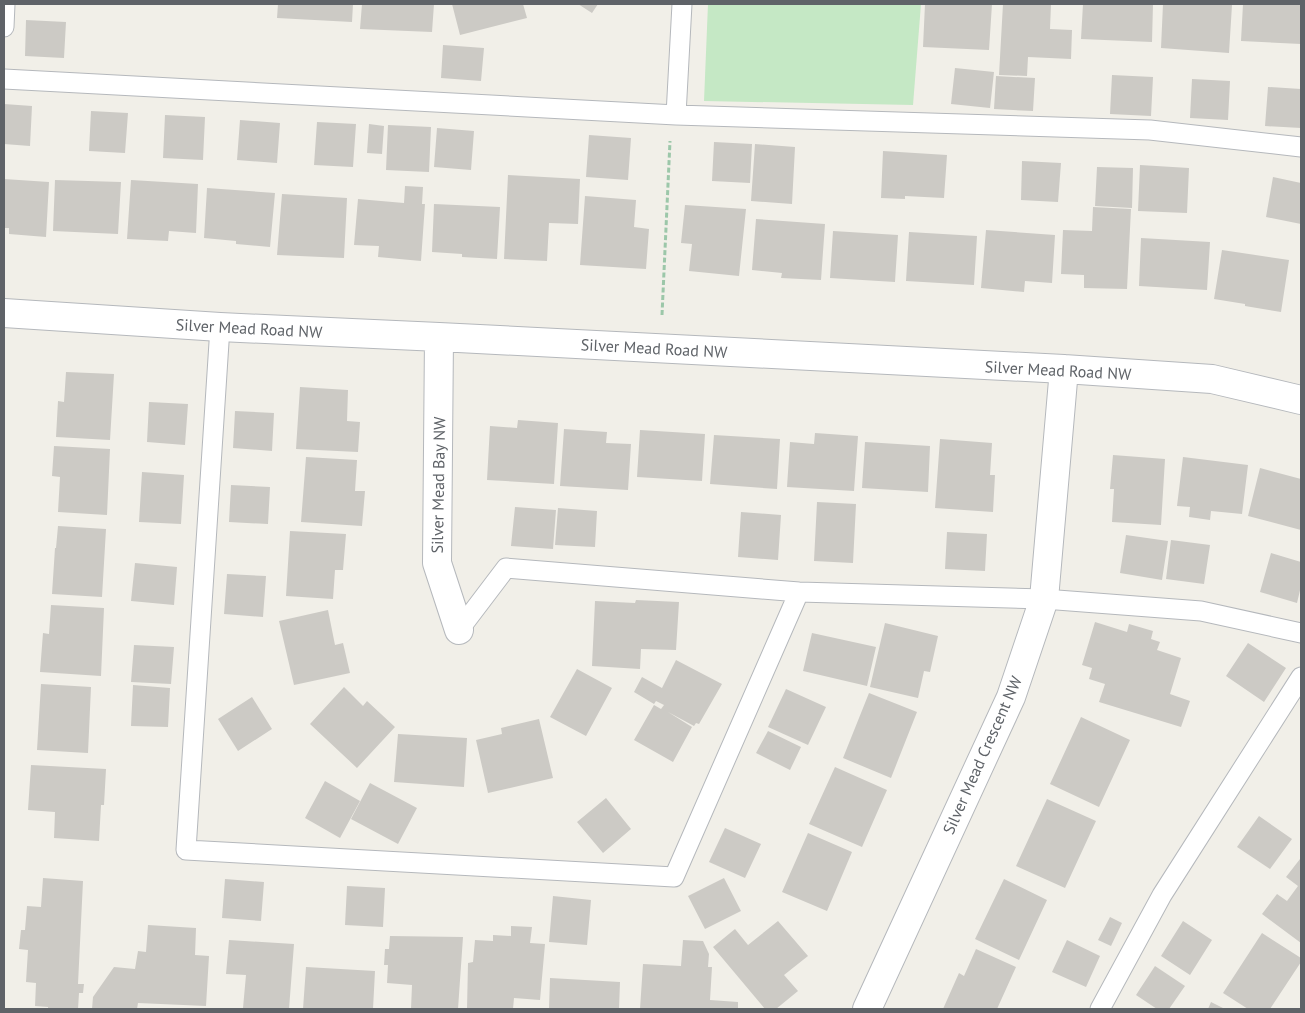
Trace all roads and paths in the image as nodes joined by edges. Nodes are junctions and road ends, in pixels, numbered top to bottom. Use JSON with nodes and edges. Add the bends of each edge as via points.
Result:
{"nodes":[{"id":1,"x":5,"y":4,"type":"edge"},
{"id":2,"x":682,"y":4,"type":"edge"},
{"id":3,"x":4,"y":27,"type":"edge"},
{"id":4,"x":4,"y":79,"type":"edge"},
{"id":5,"x":674,"y":115,"type":"junction"},
{"id":6,"x":1301,"y":147,"type":"edge"},
{"id":7,"x":4,"y":313,"type":"edge"},
{"id":8,"x":662,"y":315,"type":"dead end"},
{"id":9,"x":220,"y":327,"type":"junction"},
{"id":10,"x":439,"y":336,"type":"junction"},
{"id":11,"x":1064,"y":369,"type":"junction"},
{"id":12,"x":1301,"y":400,"type":"edge"},
{"id":13,"x":799,"y":592,"type":"junction"},
{"id":14,"x":1044,"y":598,"type":"junction"},
{"id":15,"x":459,"y":630,"type":"joint"},
{"id":16,"x":1301,"y":633,"type":"edge"},
{"id":17,"x":1301,"y":677,"type":"edge"},
{"id":18,"x":867,"y":1009,"type":"edge"},
{"id":19,"x":1100,"y":1009,"type":"edge"}],
"edges":[{"from":1,"to":3,"type":"lane"},
{"from":2,"to":5,"type":"lane"},
{"from":4,"to":5,"type":"lane"},
{"from":5,"to":6,"type":"lane","via":[[1150,130]]},
{"from":5,"to":8,"type":"path"},
{"from":7,"to":9,"type":"street","name":"Silver Mead Road NW"},
{"from":9,"to":10,"type":"street","name":"Silver Mead Road NW"},
{"from":9,"to":13,"type":"lane","via":[[186,850],[674,877]]},
{"from":10,"to":11,"type":"street","name":"Silver Mead Road NW"},
{"from":10,"to":15,"type":"street","name":"Silver Mead Bay NW","via":[[437,564]]},
{"from":11,"to":12,"type":"street","name":"Silver Mead Road NW","via":[[1212,379]]},
{"from":11,"to":14,"type":"street","name":"Silver Mead Crescent NW"},
{"from":13,"to":14,"type":"lane"},
{"from":13,"to":15,"type":"lane","via":[[506,568]]},
{"from":14,"to":16,"type":"lane","via":[[1201,611]]},
{"from":14,"to":18,"type":"street","name":"Silver Mead Crescent NW","via":[[1011,697]]},
{"from":17,"to":19,"type":"lane","via":[[1162,895]]}]}
